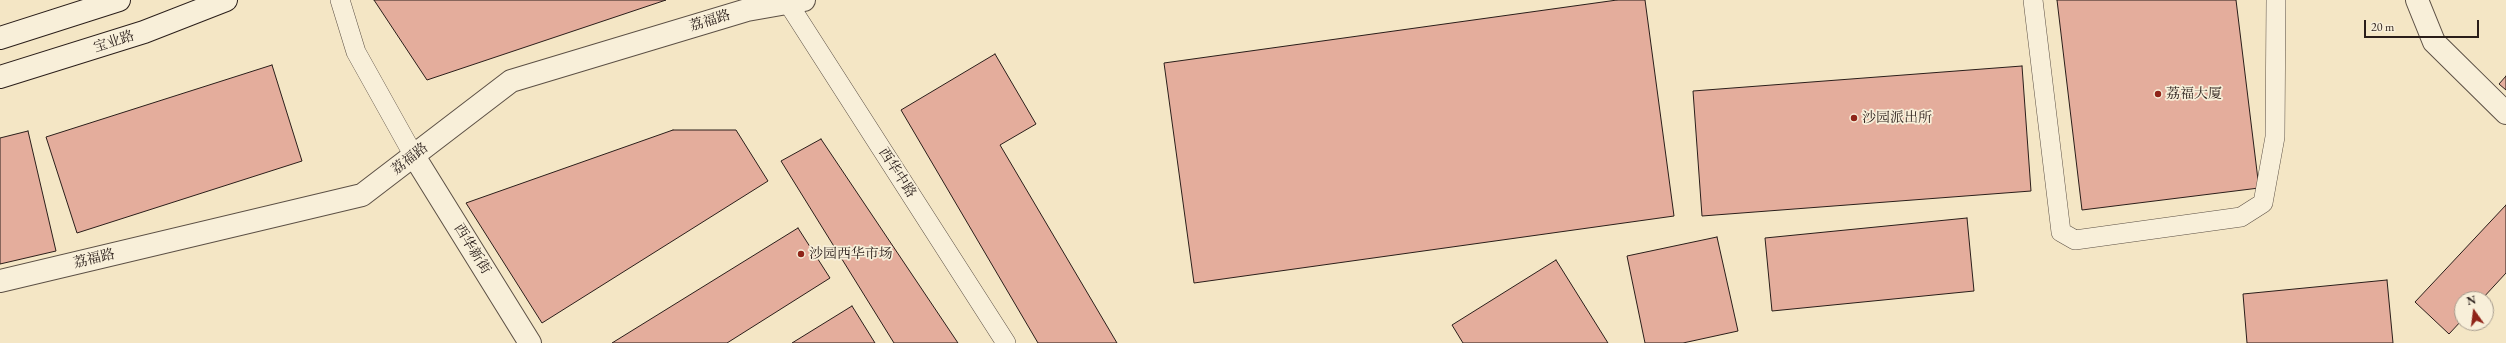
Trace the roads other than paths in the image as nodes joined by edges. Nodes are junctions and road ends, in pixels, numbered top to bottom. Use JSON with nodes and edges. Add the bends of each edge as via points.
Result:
{"nodes":[{"id":1,"x":119,"y":0,"type":"edge"},
{"id":2,"x":226,"y":0,"type":"edge"},
{"id":3,"x":340,"y":0,"type":"edge"},
{"id":4,"x":2033,"y":0,"type":"edge"},
{"id":5,"x":2276,"y":0,"type":"edge"},
{"id":6,"x":2417,"y":0,"type":"edge"},
{"id":7,"x":796,"y":1,"type":"edge"},
{"id":8,"x":0,"y":38,"type":"edge"},
{"id":9,"x":0,"y":77,"type":"edge"},
{"id":10,"x":2506,"y":113,"type":"edge"},
{"id":11,"x":414,"y":156,"type":"junction"},
{"id":12,"x":0,"y":281,"type":"edge"},
{"id":13,"x":530,"y":343,"type":"edge"},
{"id":14,"x":1006,"y":343,"type":"edge"}],
"edges":[{"from":1,"to":8,"type":"street"},
{"from":2,"to":9,"type":"street","name":"宝业路","via":[[144,32]]},
{"from":3,"to":11,"type":"lane","via":[[356,52]]},
{"from":4,"to":5,"type":"lane","via":[[2060,232],[2075,240],[2241,217],[2263,202],[2276,137]]},
{"from":6,"to":10,"type":"street","via":[[2434,42]]},
{"from":7,"to":11,"type":"street","name":"荔福路","via":[[747,10],[511,81]]},
{"from":7,"to":14,"type":"lane","name":"西华中路"},
{"from":11,"to":12,"type":"street","name":"荔福路","via":[[362,195]]},
{"from":11,"to":13,"type":"street","name":"西华新街"}]}
